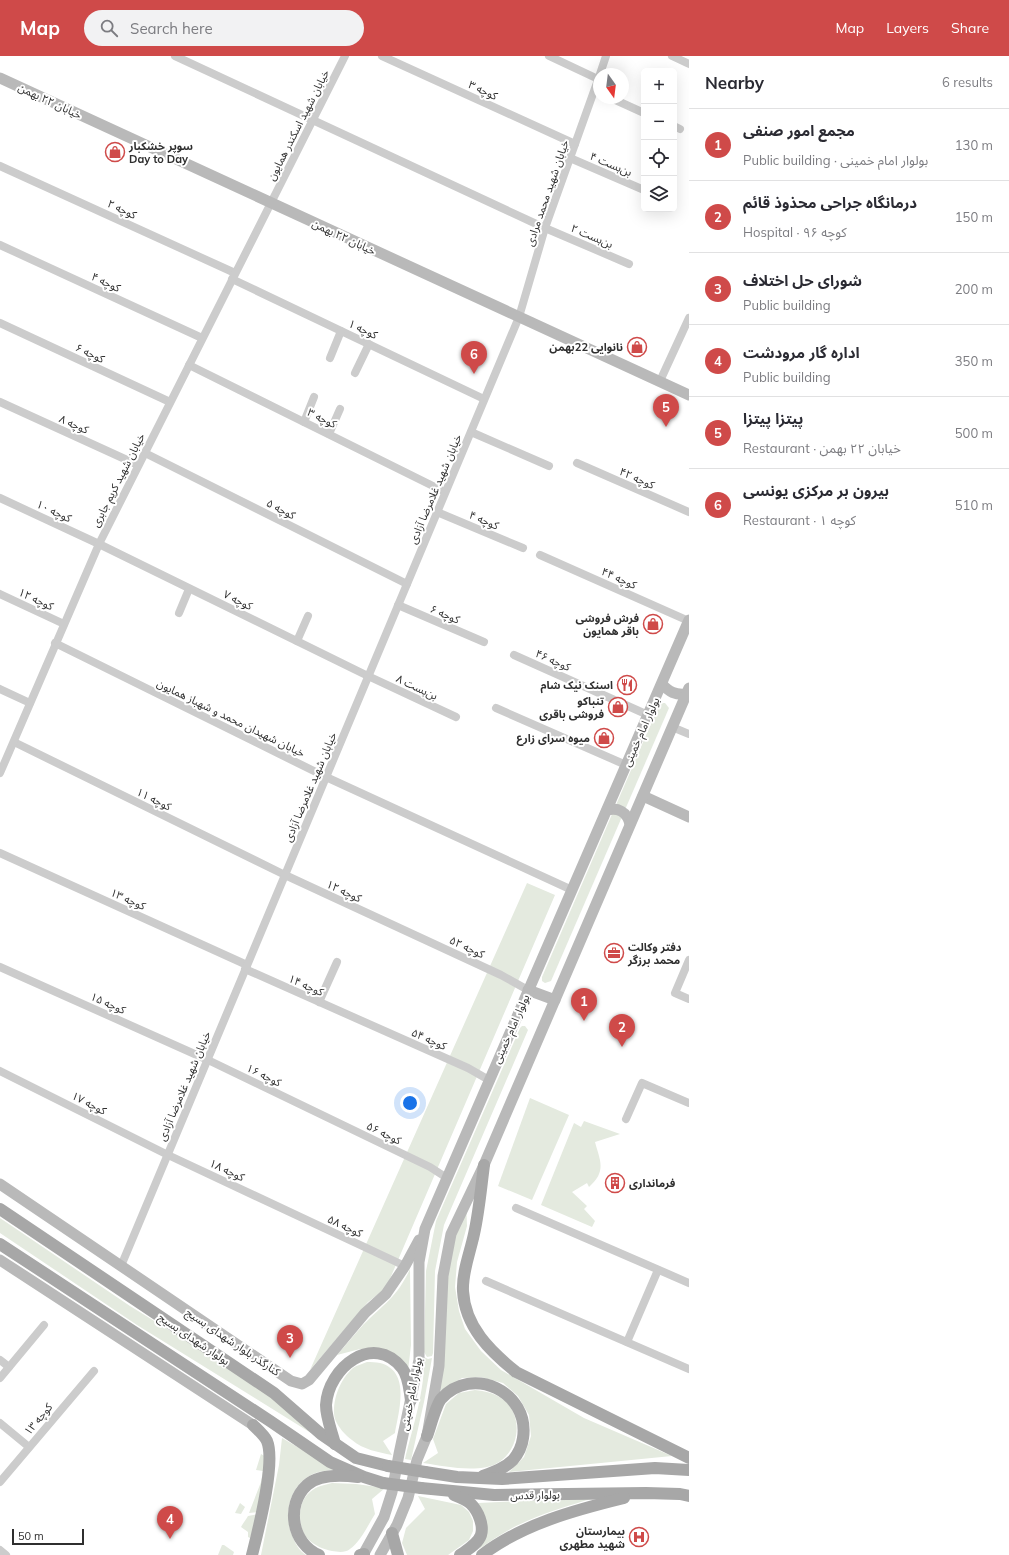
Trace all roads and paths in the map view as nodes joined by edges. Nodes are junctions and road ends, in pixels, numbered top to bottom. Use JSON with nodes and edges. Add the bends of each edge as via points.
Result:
{"nodes":[{"id":1,"x":175,"y":56,"type":"edge"},
{"id":2,"x":345,"y":56,"type":"edge"},
{"id":3,"x":382,"y":56,"type":"edge"},
{"id":4,"x":549,"y":56,"type":"edge"},
{"id":5,"x":606,"y":56,"type":"edge"},
{"id":6,"x":672,"y":56,"type":"edge"},
{"id":7,"x":689,"y":64,"type":"edge"},
{"id":8,"x":602,"y":68,"type":"edge"},
{"id":9,"x":593,"y":74,"type":"edge"},
{"id":10,"x":0,"y":78,"type":"edge"},
{"id":11,"x":593,"y":99,"type":"edge"},
{"id":12,"x":624,"y":104,"type":"edge"},
{"id":13,"x":641,"y":112,"type":"edge"},
{"id":14,"x":313,"y":119,"type":"junction"},
{"id":15,"x":575,"y":144,"type":"junction"},
{"id":16,"x":570,"y":158,"type":"junction"},
{"id":17,"x":0,"y":166,"type":"edge"},
{"id":18,"x":641,"y":189,"type":"edge"},
{"id":19,"x":271,"y":203,"type":"junction"},
{"id":20,"x":545,"y":228,"type":"junction"},
{"id":21,"x":0,"y":245,"type":"edge"},
{"id":22,"x":629,"y":264,"type":"dead end"},
{"id":23,"x":234,"y":276,"type":"junction"},
{"id":24,"x":519,"y":317,"type":"junction"},
{"id":25,"x":689,"y":318,"type":"edge"},
{"id":26,"x":0,"y":323,"type":"edge"},
{"id":27,"x":342,"y":331,"type":"junction"},
{"id":28,"x":202,"y":338,"type":"junction"},
{"id":29,"x":369,"y":344,"type":"junction"},
{"id":30,"x":330,"y":358,"type":"dead end"},
{"id":31,"x":189,"y":365,"type":"junction"},
{"id":32,"x":355,"y":373,"type":"dead end"},
{"id":33,"x":660,"y":381,"type":"junction"},
{"id":34,"x":689,"y":395,"type":"edge"},
{"id":35,"x":314,"y":397,"type":"dead end"},
{"id":36,"x":484,"y":399,"type":"junction"},
{"id":37,"x":0,"y":402,"type":"edge"},
{"id":38,"x":170,"y":402,"type":"junction"},
{"id":39,"x":340,"y":409,"type":"dead end"},
{"id":40,"x":304,"y":422,"type":"junction"},
{"id":41,"x":471,"y":432,"type":"junction"},
{"id":42,"x":329,"y":434,"type":"junction"},
{"id":43,"x":145,"y":453,"type":"junction"},
{"id":44,"x":577,"y":463,"type":"dead end"},
{"id":45,"x":138,"y":465,"type":"junction"},
{"id":46,"x":549,"y":466,"type":"dead end"},
{"id":47,"x":446,"y":492,"type":"junction"},
{"id":48,"x":0,"y":498,"type":"edge"},
{"id":49,"x":437,"y":512,"type":"junction"},
{"id":50,"x":689,"y":512,"type":"edge"},
{"id":51,"x":99,"y":544,"type":"junction"},
{"id":52,"x":523,"y":548,"type":"dead end"},
{"id":53,"x":540,"y":555,"type":"dead end"},
{"id":54,"x":407,"y":584,"type":"junction"},
{"id":55,"x":189,"y":589,"type":"junction"},
{"id":56,"x":0,"y":594,"type":"edge"},
{"id":57,"x":398,"y":605,"type":"junction"},
{"id":58,"x":179,"y":613,"type":"dead end"},
{"id":59,"x":308,"y":616,"type":"dead end"},
{"id":60,"x":689,"y":621,"type":"edge"},
{"id":61,"x":64,"y":624,"type":"junction"},
{"id":62,"x":297,"y":641,"type":"junction"},
{"id":63,"x":484,"y":642,"type":"dead end"},
{"id":64,"x":55,"y":643,"type":"junction"},
{"id":65,"x":514,"y":655,"type":"dead end"},
{"id":66,"x":368,"y":676,"type":"junction"},
{"id":67,"x":662,"y":684,"type":"junction"},
{"id":68,"x":0,"y":689,"type":"edge"},
{"id":69,"x":688,"y":691,"type":"edge"},
{"id":70,"x":30,"y":703,"type":"junction"},
{"id":71,"x":496,"y":708,"type":"dead end"},
{"id":72,"x":648,"y":715,"type":"junction"},
{"id":73,"x":456,"y":718,"type":"dead end"},
{"id":74,"x":672,"y":727,"type":"junction"},
{"id":75,"x":689,"y":734,"type":"edge"},
{"id":76,"x":14,"y":742,"type":"junction"},
{"id":77,"x":626,"y":765,"type":"junction"},
{"id":78,"x":0,"y":773,"type":"edge"},
{"id":79,"x":326,"y":777,"type":"junction"},
{"id":80,"x":643,"y":796,"type":"junction"},
{"id":81,"x":607,"y":810,"type":"junction"},
{"id":82,"x":689,"y":817,"type":"edge"},
{"id":83,"x":630,"y":824,"type":"junction"},
{"id":84,"x":0,"y":853,"type":"edge"},
{"id":85,"x":285,"y":875,"type":"junction"},
{"id":86,"x":572,"y":890,"type":"junction"},
{"id":87,"x":395,"y":926,"type":"joint"},
{"id":88,"x":689,"y":960,"type":"edge"},
{"id":89,"x":337,"y":962,"type":"dead end"},
{"id":90,"x":0,"y":967,"type":"edge"},
{"id":91,"x":246,"y":967,"type":"junction"},
{"id":92,"x":528,"y":990,"type":"junction"},
{"id":93,"x":689,"y":999,"type":"edge"},
{"id":94,"x":555,"y":1000,"type":"junction"},
{"id":95,"x":319,"y":1002,"type":"junction"},
{"id":96,"x":358,"y":1020,"type":"joint"},
{"id":97,"x":208,"y":1060,"type":"junction"},
{"id":98,"x":0,"y":1071,"type":"edge"},
{"id":99,"x":489,"y":1080,"type":"junction"},
{"id":100,"x":689,"y":1103,"type":"edge"},
{"id":101,"x":310,"y":1110,"type":"joint"},
{"id":102,"x":626,"y":1120,"type":"dead end"},
{"id":103,"x":168,"y":1155,"type":"junction"},
{"id":104,"x":484,"y":1165,"type":"junction"},
{"id":105,"x":447,"y":1178,"type":"junction"},
{"id":106,"x":0,"y":1184,"type":"edge"},
{"id":107,"x":276,"y":1206,"type":"joint"},
{"id":108,"x":516,"y":1208,"type":"dead end"},
{"id":109,"x":0,"y":1209,"type":"edge"},
{"id":110,"x":425,"y":1228,"type":"junction"},
{"id":111,"x":0,"y":1244,"type":"edge"},
{"id":112,"x":0,"y":1260,"type":"edge"},
{"id":113,"x":121,"y":1266,"type":"junction"},
{"id":114,"x":405,"y":1266,"type":"junction"},
{"id":115,"x":658,"y":1270,"type":"junction"},
{"id":116,"x":486,"y":1281,"type":"dead end"},
{"id":117,"x":689,"y":1283,"type":"edge"},
{"id":118,"x":44,"y":1325,"type":"dead end"},
{"id":119,"x":140,"y":1335,"type":"junction"},
{"id":120,"x":627,"y":1342,"type":"junction"},
{"id":121,"x":0,"y":1360,"type":"edge"},
{"id":122,"x":154,"y":1360,"type":"junction"},
{"id":123,"x":9,"y":1367,"type":"junction"},
{"id":124,"x":689,"y":1369,"type":"edge"},
{"id":125,"x":94,"y":1371,"type":"dead end"},
{"id":126,"x":0,"y":1378,"type":"edge"},
{"id":127,"x":411,"y":1400,"type":"junction"},
{"id":128,"x":0,"y":1423,"type":"edge"},
{"id":129,"x":253,"y":1425,"type":"joint"},
{"id":130,"x":427,"y":1436,"type":"junction"},
{"id":131,"x":335,"y":1444,"type":"junction"},
{"id":132,"x":30,"y":1447,"type":"junction"},
{"id":133,"x":689,"y":1458,"type":"edge"},
{"id":134,"x":388,"y":1466,"type":"joint"},
{"id":135,"x":689,"y":1470,"type":"edge"},
{"id":136,"x":364,"y":1477,"type":"junction"},
{"id":137,"x":478,"y":1478,"type":"junction"},
{"id":138,"x":0,"y":1482,"type":"edge"},
{"id":139,"x":448,"y":1492,"type":"junction"},
{"id":140,"x":646,"y":1493,"type":"junction"},
{"id":141,"x":689,"y":1496,"type":"edge"},
{"id":142,"x":392,"y":1533,"type":"junction"},
{"id":143,"x":0,"y":1550,"type":"edge"},
{"id":144,"x":6,"y":1555,"type":"edge"},
{"id":145,"x":252,"y":1555,"type":"edge"},
{"id":146,"x":319,"y":1555,"type":"edge"},
{"id":147,"x":362,"y":1555,"type":"edge"},
{"id":148,"x":380,"y":1555,"type":"edge"},
{"id":149,"x":398,"y":1555,"type":"edge"},
{"id":150,"x":460,"y":1555,"type":"edge"},
{"id":151,"x":482,"y":1555,"type":"edge"}],
"edges":[{"from":1,"to":14,"type":"street"},
{"from":2,"to":14,"type":"street","name":"خیابان شهید اسکندر همایون"},
{"from":3,"to":15,"type":"street","name":"کوچه ۳"},
{"from":4,"to":9,"type":"street"},
{"from":5,"to":8,"type":"street","name":"خیابان شهید محمد مرادی"},
{"from":6,"to":7,"type":"street"},
{"from":10,"to":19,"type":"main road","name":"خیابان ۲۲ بهمن"},
{"from":11,"to":15,"type":"street","name":"خیابان شهید محمد مرادی"},
{"from":12,"to":13,"type":"street"},
{"from":14,"to":19,"type":"street","name":"خیابان شهید اسکندر همایون"},
{"from":14,"to":20,"type":"street"},
{"from":15,"to":16,"type":"street","name":"خیابان شهید محمد مرادی"},
{"from":16,"to":18,"type":"street","name":"بن‌بست ۴"},
{"from":16,"to":20,"type":"street","name":"خیابان شهید محمد مرادی"},
{"from":17,"to":23,"type":"street","name":"کوچه ۲"},
{"from":19,"to":23,"type":"street","name":"خیابان شهید کریم جابری"},
{"from":19,"to":24,"type":"main road","name":"خیابان ۲۲ بهمن"},
{"from":20,"to":22,"type":"street","name":"بن‌بست ۲"},
{"from":20,"to":24,"type":"street","name":"خیابان شهید محمد مرادی"},
{"from":21,"to":28,"type":"street","name":"کوچه ۴"},
{"from":23,"to":27,"type":"street","name":"کوچه ۱"},
{"from":23,"to":28,"type":"street","name":"خیابان شهید کریم جابری"},
{"from":24,"to":33,"type":"main road","name":"خیابان ۲۲ بهمن"},
{"from":24,"to":36,"type":"street","name":"خیابان شهید غلامرضا آزادی"},
{"from":25,"to":33,"type":"street"},
{"from":26,"to":38,"type":"street","name":"کوچه ۶"},
{"from":27,"to":29,"type":"street","name":"کوچه ۱"},
{"from":27,"to":30,"type":"street"},
{"from":28,"to":31,"type":"street","name":"خیابان شهید کریم جابری"},
{"from":29,"to":32,"type":"street"},
{"from":29,"to":36,"type":"street","name":"کوچه ۱"},
{"from":31,"to":38,"type":"street","name":"خیابان شهید کریم جابری"},
{"from":31,"to":40,"type":"street","name":"کوچه ۳"},
{"from":33,"to":34,"type":"main road","name":"خیابان ۲۲ بهمن"},
{"from":35,"to":40,"type":"street"},
{"from":36,"to":41,"type":"street","name":"خیابان شهید غلامرضا آزادی"},
{"from":37,"to":45,"type":"street","name":"کوچه ۸"},
{"from":38,"to":43,"type":"street","name":"خیابان شهید کریم جابری"},
{"from":39,"to":42,"type":"street"},
{"from":40,"to":42,"type":"street","name":"کوچه ۳"},
{"from":41,"to":46,"type":"street"},
{"from":41,"to":47,"type":"street","name":"خیابان شهید غلامرضا آزادی"},
{"from":42,"to":47,"type":"street","name":"کوچه ۳"},
{"from":43,"to":45,"type":"street","name":"خیابان شهید کریم جابری"},
{"from":43,"to":54,"type":"street","name":"کوچه ۵"},
{"from":44,"to":50,"type":"street","name":"کوچه ۴۲"},
{"from":45,"to":51,"type":"street","name":"خیابان شهید کریم جابری"},
{"from":47,"to":49,"type":"street","name":"خیابان شهید غلامرضا آزادی"},
{"from":48,"to":51,"type":"street","name":"کوچه ۱۰"},
{"from":49,"to":52,"type":"street","name":"کوچه ۴"},
{"from":49,"to":54,"type":"street","name":"خیابان شهید غلامرضا آزادی"},
{"from":51,"to":55,"type":"street","name":"کوچه ۷"},
{"from":51,"to":61,"type":"street","name":"خیابان شهید کریم جابری"},
{"from":53,"to":60,"type":"street","name":"کوچه ۴۴"},
{"from":54,"to":57,"type":"street","name":"خیابان شهید غلامرضا آزادی"},
{"from":55,"to":58,"type":"street"},
{"from":55,"to":62,"type":"street","name":"کوچه ۷"},
{"from":56,"to":61,"type":"street","name":"کوچه ۱۲"},
{"from":57,"to":63,"type":"street","name":"کوچه ۶"},
{"from":57,"to":66,"type":"street","name":"خیابان شهید غلامرضا آزادی"},
{"from":59,"to":62,"type":"street"},
{"from":60,"to":67,"type":"main road","name":"بولوار امام خمینی"},
{"from":61,"to":64,"type":"street","name":"خیابان شهید کریم جابری"},
{"from":62,"to":66,"type":"street","name":"کوچه ۷"},
{"from":64,"to":70,"type":"street","name":"خیابان شهید کریم جابری"},
{"from":64,"to":79,"type":"street","name":"خیابان شهیدان محمد و شهباز همایون"},
{"from":65,"to":72,"type":"street","name":"کوچه ۴۶"},
{"from":66,"to":73,"type":"street","name":"بن‌بست ۸"},
{"from":66,"to":79,"type":"street","name":"خیابان شهید غلامرضا آزادی"},
{"from":67,"to":69,"type":"main road","via":[[676,695]]},
{"from":67,"to":72,"type":"main road","name":"بولوار امام خمینی"},
{"from":68,"to":70,"type":"street"},
{"from":69,"to":74,"type":"main road","name":"بولوار امام خمینی"},
{"from":70,"to":76,"type":"street","name":"خیابان شهید کریم جابری"},
{"from":71,"to":77,"type":"street"},
{"from":72,"to":77,"type":"main road","name":"بولوار امام خمینی"},
{"from":74,"to":75,"type":"street"},
{"from":74,"to":80,"type":"main road","name":"بولوار امام خمینی"},
{"from":76,"to":78,"type":"street","name":"خیابان شهید کریم جابری"},
{"from":76,"to":85,"type":"street","name":"کوچه ۱۱"},
{"from":77,"to":81,"type":"main road","name":"بولوار امام خمینی"},
{"from":79,"to":85,"type":"street","name":"خیابان شهید غلامرضا آزادی"},
{"from":79,"to":86,"type":"street","name":"خیابان شهیدان محمد و شهباز همایون"},
{"from":80,"to":82,"type":"main road"},
{"from":80,"to":83,"type":"main road","name":"بولوار امام خمینی"},
{"from":81,"to":83,"type":"main road","via":[[622,811]]},
{"from":81,"to":86,"type":"main road","name":"بولوار امام خمینی"},
{"from":83,"to":94,"type":"main road","name":"بولوار امام خمینی"},
{"from":84,"to":91,"type":"street","name":"کوچه ۱۳"},
{"from":85,"to":87,"type":"street","name":"کوچه ۱۲"},
{"from":85,"to":91,"type":"street","name":"خیابان شهید غلامرضا آزادی"},
{"from":86,"to":92,"type":"main road","name":"بولوار امام خمینی"},
{"from":87,"to":92,"type":"street","name":"کوچه ۵۲"},
{"from":88,"to":93,"type":"street","via":[[675,993]]},
{"from":89,"to":95,"type":"street"},
{"from":90,"to":97,"type":"street","name":"کوچه ۱۵"},
{"from":91,"to":95,"type":"street","name":"کوچه ۱۴"},
{"from":91,"to":97,"type":"street","name":"خیابان شهید غلامرضا آزادی"},
{"from":92,"to":94,"type":"main road"},
{"from":92,"to":99,"type":"main road","name":"بولوار امام خمینی"},
{"from":94,"to":104,"type":"main road","name":"بولوار امام خمینی"},
{"from":95,"to":96,"type":"street","name":"کوچه ۱۴"},
{"from":96,"to":99,"type":"street","name":"کوچه ۵۴","via":[[468,1068]]},
{"from":97,"to":101,"type":"street","name":"کوچه ۱۶"},
{"from":97,"to":103,"type":"street","name":"خیابان شهید غلامرضا آزادی"},
{"from":98,"to":103,"type":"street","name":"کوچه ۱۷"},
{"from":99,"to":105,"type":"main road","name":"بولوار امام خمینی"},
{"from":100,"to":102,"type":"street","via":[[642,1083]]},
{"from":101,"to":105,"type":"street","name":"کوچه ۵۶"},
{"from":103,"to":107,"type":"street","name":"کوچه ۱۸"},
{"from":103,"to":113,"type":"street","name":"خیابان شهید غلامرضا آزادی"},
{"from":104,"to":130,"type":"main road","name":"بولوار امام خمینی","via":[[451,1234],[443,1276],[439,1366]]},
{"from":104,"to":133,"type":"main road","via":[[463,1291],[468,1316],[480,1337],[496,1356],[516,1372]]},
{"from":105,"to":110,"type":"main road","name":"بولوار امام خمینی"},
{"from":106,"to":113,"type":"main road","name":"کنارگذر بلوار شهدای بسیج"},
{"from":107,"to":114,"type":"street","name":"کوچه ۵۸"},
{"from":108,"to":115,"type":"street"},
{"from":109,"to":131,"type":"main road","name":"بولوار شهدای بسیج","via":[[274,1393]]},
{"from":110,"to":114,"type":"main road","name":"کنارگذر بلوار شهدای بسیج"},
{"from":110,"to":127,"type":"main road","name":"بولوار امام خمینی","via":[[418,1262],[419,1360]]},
{"from":111,"to":119,"type":"main road"},
{"from":112,"to":122,"type":"main road"},
{"from":113,"to":114,"type":"main road","name":"کنارگذر بلوار شهدای بسیج","via":[[291,1381],[302,1384],[309,1380],[365,1313],[386,1294]]},
{"from":115,"to":117,"type":"street"},
{"from":115,"to":120,"type":"street"},
{"from":116,"to":120,"type":"street"},
{"from":118,"to":123,"type":"street"},
{"from":119,"to":122,"type":"main road"},
{"from":119,"to":136,"type":"main road","via":[[330,1462]]},
{"from":120,"to":124,"type":"street"},
{"from":121,"to":123,"type":"street"},
{"from":122,"to":129,"type":"main road"},
{"from":123,"to":126,"type":"street"},
{"from":125,"to":132,"type":"street","name":"کوچه ۱۳"},
{"from":127,"to":131,"type":"main road","via":[[408,1381],[402,1369],[391,1358],[377,1353],[362,1355],[349,1361],[337,1374],[329,1390],[326,1406]]},
{"from":127,"to":147,"type":"main road","name":"بولوار امام خمینی","via":[[384,1518]]},
{"from":128,"to":132,"type":"street"},
{"from":129,"to":145,"type":"main road","via":[[266,1440],[270,1458],[268,1481]]},
{"from":130,"to":137,"type":"main road","via":[[439,1400],[453,1388],[469,1383],[487,1384],[503,1391],[522,1415],[522,1446],[513,1459],[501,1469]]},
{"from":130,"to":142,"type":"main road","name":"بولوار امام خمینی","via":[[417,1460],[408,1498]]},
{"from":131,"to":134,"type":"main road","name":"بولوار شهدای بسیج","via":[[356,1458]]},
{"from":132,"to":138,"type":"street","name":"کوچه ۱۳"},
{"from":134,"to":137,"type":"main road","name":"بولوار قدس","bridge":true},
{"from":135,"to":137,"type":"main road","name":"بولوار قدس","via":[[655,1468],[502,1479]]},
{"from":136,"to":139,"type":"main road","name":"بولوار قدس","bridge":true,"via":[[383,1483]]},
{"from":136,"to":146,"type":"main road","via":[[324,1477],[308,1484],[300,1493],[294,1519],[297,1532],[304,1545]]},
{"from":139,"to":140,"type":"main road","name":"بولوار قدس","via":[[494,1495]]},
{"from":139,"to":150,"type":"main road","via":[[470,1503],[477,1512],[481,1524],[481,1535],[476,1543]]},
{"from":140,"to":141,"type":"main road","name":"بولوار قدس"},
{"from":140,"to":151,"type":"main road","via":[[571,1511],[523,1530]]},
{"from":142,"to":148,"type":"main road","name":"بولوار امام خمینی"},
{"from":142,"to":149,"type":"main road"},
{"from":143,"to":144,"type":"street"}]}
